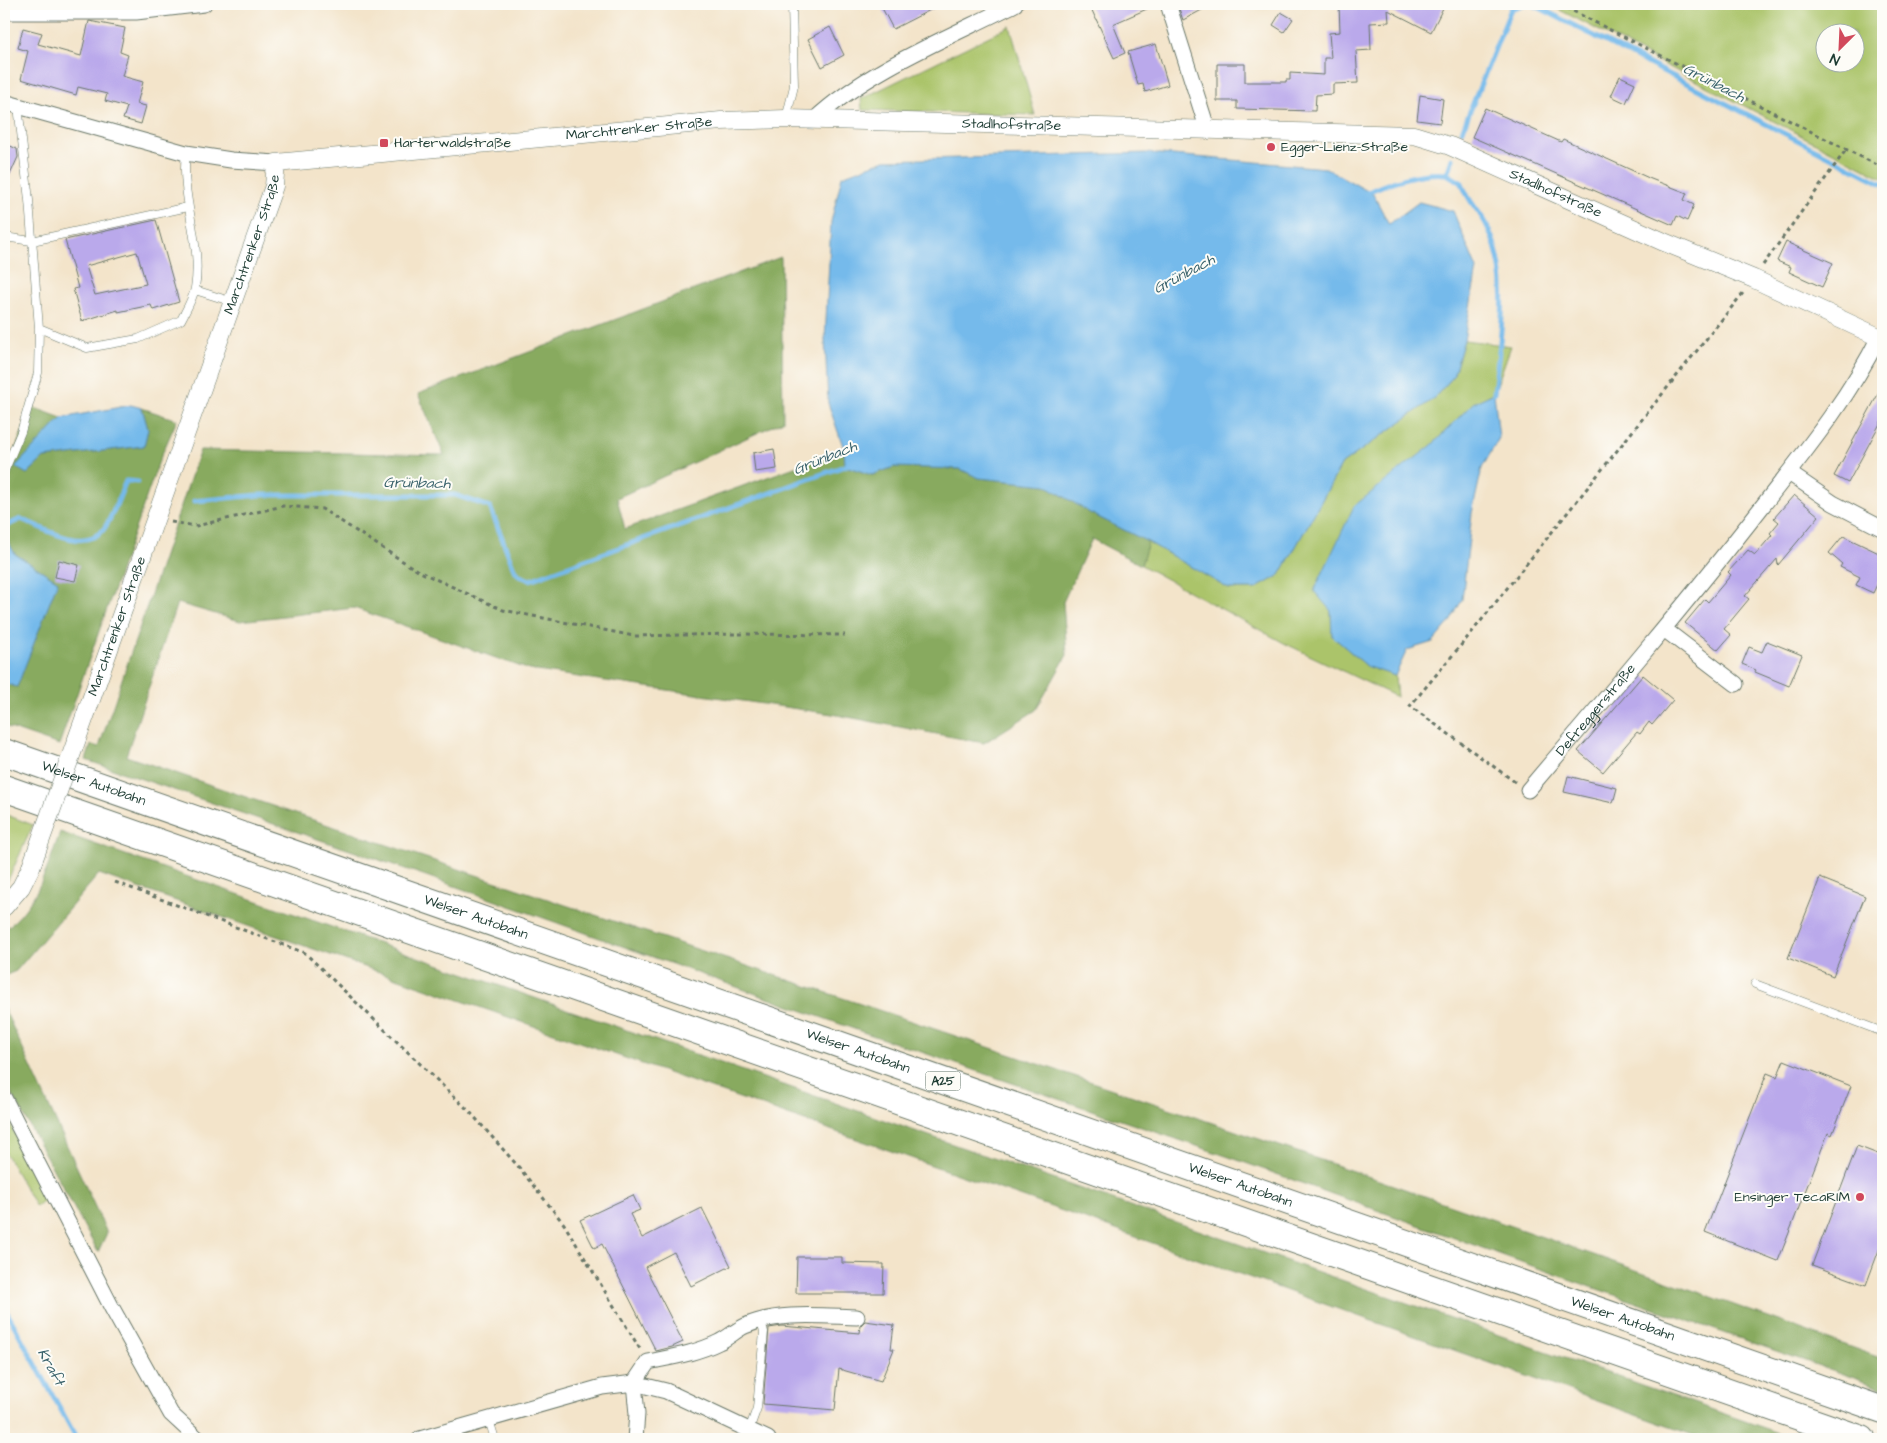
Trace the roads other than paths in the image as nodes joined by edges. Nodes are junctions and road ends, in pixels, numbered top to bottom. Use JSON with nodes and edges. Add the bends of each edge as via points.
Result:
{"nodes":[{"id":1,"x":204,"y":4,"type":"edge"},
{"id":2,"x":792,"y":4,"type":"edge"},
{"id":3,"x":1015,"y":4,"type":"edge"},
{"id":4,"x":1168,"y":4,"type":"edge"},
{"id":5,"x":4,"y":12,"type":"edge"},
{"id":6,"x":4,"y":102,"type":"edge"},
{"id":7,"x":18,"y":106,"type":"junction"},
{"id":8,"x":786,"y":119,"type":"junction"},
{"id":9,"x":814,"y":120,"type":"junction"},
{"id":10,"x":1208,"y":131,"type":"junction"},
{"id":11,"x":186,"y":153,"type":"junction"},
{"id":12,"x":276,"y":163,"type":"junction"},
{"id":13,"x":188,"y":207,"type":"junction"},
{"id":14,"x":4,"y":237,"type":"edge"},
{"id":15,"x":32,"y":241,"type":"junction"},
{"id":16,"x":195,"y":290,"type":"junction"},
{"id":17,"x":233,"y":302,"type":"junction"},
{"id":18,"x":39,"y":328,"type":"junction"},
{"id":19,"x":1881,"y":338,"type":"edge"},
{"id":20,"x":4,"y":472,"type":"edge"},
{"id":21,"x":1789,"y":473,"type":"junction"},
{"id":22,"x":1883,"y":529,"type":"edge"},
{"id":23,"x":1664,"y":628,"type":"junction"},
{"id":24,"x":1736,"y":684,"type":"dead end"},
{"id":25,"x":4,"y":752,"type":"edge"},
{"id":26,"x":4,"y":788,"type":"edge"},
{"id":27,"x":1528,"y":790,"type":"road end"},
{"id":28,"x":4,"y":907,"type":"edge"},
{"id":29,"x":1756,"y":984,"type":"dead end"},
{"id":30,"x":1883,"y":1032,"type":"edge"},
{"id":31,"x":4,"y":1098,"type":"edge"},
{"id":32,"x":857,"y":1317,"type":"dead end"},
{"id":33,"x":761,"y":1322,"type":"junction"},
{"id":34,"x":634,"y":1383,"type":"junction"},
{"id":35,"x":1883,"y":1410,"type":"edge"},
{"id":36,"x":489,"y":1420,"type":"junction"},
{"id":37,"x":750,"y":1430,"type":"junction"},
{"id":38,"x":198,"y":1439,"type":"edge"},
{"id":39,"x":420,"y":1439,"type":"edge"},
{"id":40,"x":496,"y":1439,"type":"edge"},
{"id":41,"x":635,"y":1439,"type":"edge"},
{"id":42,"x":768,"y":1439,"type":"edge"},
{"id":43,"x":1862,"y":1439,"type":"edge"}],
"edges":[{"from":1,"to":5,"type":"street","via":[[136,12]]},
{"from":2,"to":8,"type":"lane","via":[[794,86]]},
{"from":3,"to":9,"type":"street","via":[[863,82]]},
{"from":4,"to":10,"type":"street"},
{"from":6,"to":7,"type":"street"},
{"from":7,"to":11,"type":"street"},
{"from":7,"to":15,"type":"lane"},
{"from":8,"to":9,"type":"street","name":"Marchtrenker Straße"},
{"from":8,"to":12,"type":"street","name":"Marchtrenker Straße","via":[[721,121]]},
{"from":9,"to":10,"type":"street","name":"Stadlhofstraße"},
{"from":10,"to":19,"type":"street","name":"Stadlhofstraße","via":[[1414,135],[1456,148]]},
{"from":11,"to":12,"type":"street"},
{"from":11,"to":13,"type":"lane","via":[[183,173]]},
{"from":12,"to":17,"type":"street","name":"Marchtrenker Straße","via":[[274,186]]},
{"from":13,"to":15,"type":"lane"},
{"from":13,"to":16,"type":"lane","via":[[197,265]]},
{"from":14,"to":15,"type":"lane"},
{"from":15,"to":18,"type":"lane"},
{"from":16,"to":17,"type":"lane"},
{"from":16,"to":18,"type":"lane","via":[[181,320],[138,339],[87,348]]},
{"from":17,"to":28,"type":"street","name":"Marchtrenker Straße","bridge":true,"via":[[31,867],[21,887]]},
{"from":18,"to":20,"type":"lane","via":[[38,373],[21,432]]},
{"from":19,"to":21,"type":"street","name":"Defreggerstraße"},
{"from":21,"to":22,"type":"street","via":[[1833,503]]},
{"from":21,"to":23,"type":"street","name":"Defreggerstraße"},
{"from":23,"to":24,"type":"street"},
{"from":23,"to":27,"type":"street","name":"Defreggerstraße"},
{"from":25,"to":35,"type":"highway","name":"Welser Autobahn","number":"A25"},
{"from":26,"to":43,"type":"highway","number":"A25"},
{"from":29,"to":30,"type":"lane"},
{"from":31,"to":38,"type":"street","via":[[112,1308],[171,1414]]},
{"from":32,"to":33,"type":"street","via":[[800,1315]]},
{"from":33,"to":34,"type":"street","via":[[746,1326],[699,1350],[648,1362]]},
{"from":33,"to":37,"type":"lane","via":[[764,1332],[757,1408]]},
{"from":34,"to":36,"type":"street","via":[[602,1387]]},
{"from":34,"to":37,"type":"street","via":[[666,1391]]},
{"from":34,"to":41,"type":"street"},
{"from":36,"to":39,"type":"street"},
{"from":36,"to":40,"type":"lane"},
{"from":37,"to":42,"type":"street"}]}
